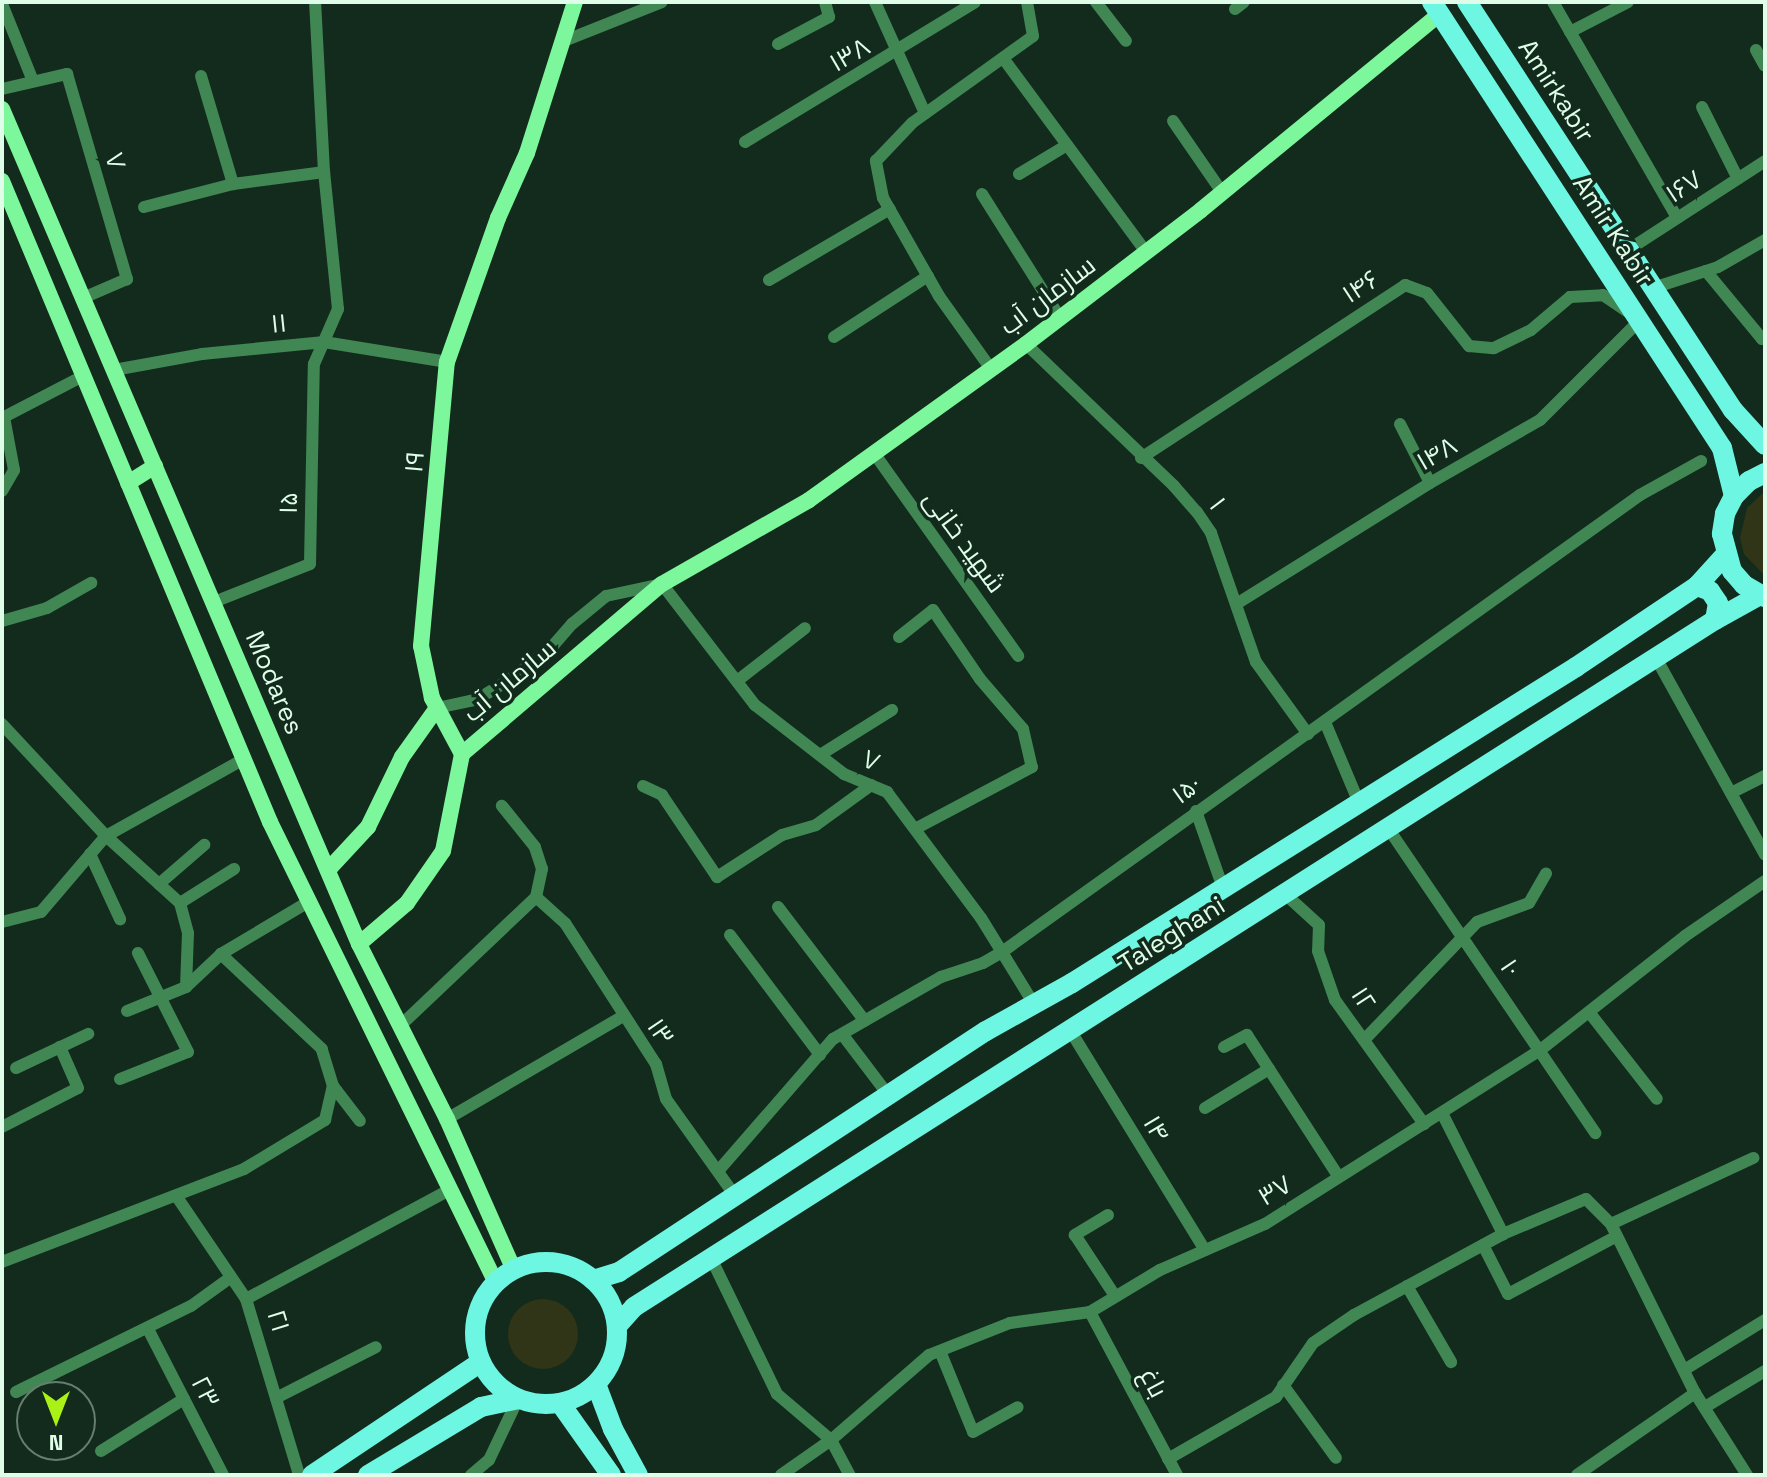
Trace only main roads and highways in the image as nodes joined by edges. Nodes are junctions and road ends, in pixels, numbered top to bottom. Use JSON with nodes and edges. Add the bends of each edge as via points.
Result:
{"nodes":[{"id":1,"x":575,"y":2,"type":"edge"},
{"id":2,"x":1467,"y":2,"type":"edge"},
{"id":3,"x":1436,"y":8,"type":"edge"},
{"id":4,"x":2,"y":109,"type":"edge"},
{"id":5,"x":2,"y":181,"type":"edge"},
{"id":6,"x":1749,"y":429,"type":"junction"},
{"id":7,"x":1765,"y":445,"type":"edge"},
{"id":8,"x":1722,"y":448,"type":"junction"},
{"id":9,"x":155,"y":466,"type":"junction"},
{"id":10,"x":1765,"y":473,"type":"edge"},
{"id":11,"x":128,"y":483,"type":"junction"},
{"id":12,"x":1734,"y":496,"type":"junction"},
{"id":13,"x":1725,"y":555,"type":"junction"},
{"id":14,"x":1697,"y":586,"type":"junction"},
{"id":15,"x":1762,"y":596,"type":"edge"},
{"id":16,"x":1715,"y":620,"type":"junction"},
{"id":17,"x":437,"y":708,"type":"junction"},
{"id":18,"x":462,"y":754,"type":"junction"},
{"id":19,"x":328,"y":870,"type":"junction"},
{"id":20,"x":359,"y":944,"type":"junction"},
{"id":21,"x":514,"y":1270,"type":"junction"},
{"id":22,"x":593,"y":1280,"type":"junction"},
{"id":23,"x":496,"y":1283,"type":"junction"},
{"id":24,"x":617,"y":1326,"type":"junction"},
{"id":25,"x":481,"y":1362,"type":"junction"},
{"id":26,"x":461,"y":1375,"type":"junction"},
{"id":27,"x":596,"y":1384,"type":"junction"},
{"id":28,"x":518,"y":1399,"type":"junction"},
{"id":29,"x":560,"y":1403,"type":"junction"},
{"id":30,"x":481,"y":1407,"type":"junction"},
{"id":31,"x":312,"y":1475,"type":"edge"},
{"id":32,"x":368,"y":1475,"type":"edge"},
{"id":33,"x":611,"y":1475,"type":"edge"},
{"id":34,"x":638,"y":1475,"type":"edge"}],
"edges":[{"from":1,"to":17,"type":"main road","name":"۱۹","via":[[527,153],[447,362],[421,646]]},
{"from":2,"to":6,"type":"main road","name":"Amirkabir"},
{"from":3,"to":8,"type":"main road","name":"Amir Kabir"},
{"from":3,"to":18,"type":"main road","name":"سازمان آب","via":[[1222,192],[1060,318],[809,500],[662,584]]},
{"from":4,"to":9,"type":"main road","name":"Modares"},
{"from":5,"to":11,"type":"main road"},
{"from":6,"to":7,"type":"main road","name":"Amirkabir"},
{"from":6,"to":8,"type":"main road"},
{"from":8,"to":12,"type":"main road","name":"Amir Kabir"},
{"from":9,"to":11,"type":"main road"},
{"from":9,"to":19,"type":"main road","name":"Modares"},
{"from":10,"to":12,"type":"main road"},
{"from":11,"to":23,"type":"main road","via":[[244,759]]},
{"from":12,"to":13,"type":"main road","via":[[1725,514]]},
{"from":13,"to":14,"type":"main road","name":"Taleghani"},
{"from":13,"to":15,"type":"main road","via":[[1738,578]]},
{"from":14,"to":16,"type":"main road","via":[[1710,591],[1718,603]]},
{"from":14,"to":22,"type":"main road","name":"Taleghani","via":[[1359,803],[986,1031],[619,1272]]},
{"from":15,"to":16,"type":"main road","name":"Taleghani"},
{"from":16,"to":24,"type":"main road","name":"Taleghani","via":[[634,1307]]},
{"from":17,"to":18,"type":"main road","name":"۱۹"},
{"from":17,"to":19,"type":"main road","via":[[402,757],[368,827]]},
{"from":18,"to":20,"type":"main road","via":[[443,851],[407,903]]},
{"from":19,"to":20,"type":"main road","name":"Modares"},
{"from":20,"to":21,"type":"main road","name":"Modares","via":[[447,1119]]},
{"from":21,"to":22,"type":"main road","via":[[555,1263]]},
{"from":21,"to":23,"type":"main road"},
{"from":22,"to":24,"type":"main road","via":[[613,1309]]},
{"from":23,"to":25,"type":"main road","via":[[475,1322]]},
{"from":24,"to":27,"type":"main road","via":[[609,1368]]},
{"from":25,"to":26,"type":"main road"},
{"from":25,"to":28,"type":"main road","via":[[490,1378]]},
{"from":26,"to":30,"type":"main road"},
{"from":26,"to":31,"type":"main road"},
{"from":27,"to":29,"type":"main road"},
{"from":27,"to":34,"type":"main road"},
{"from":28,"to":29,"type":"main road"},
{"from":28,"to":30,"type":"main road"},
{"from":29,"to":33,"type":"main road"},
{"from":30,"to":32,"type":"main road"}]}
